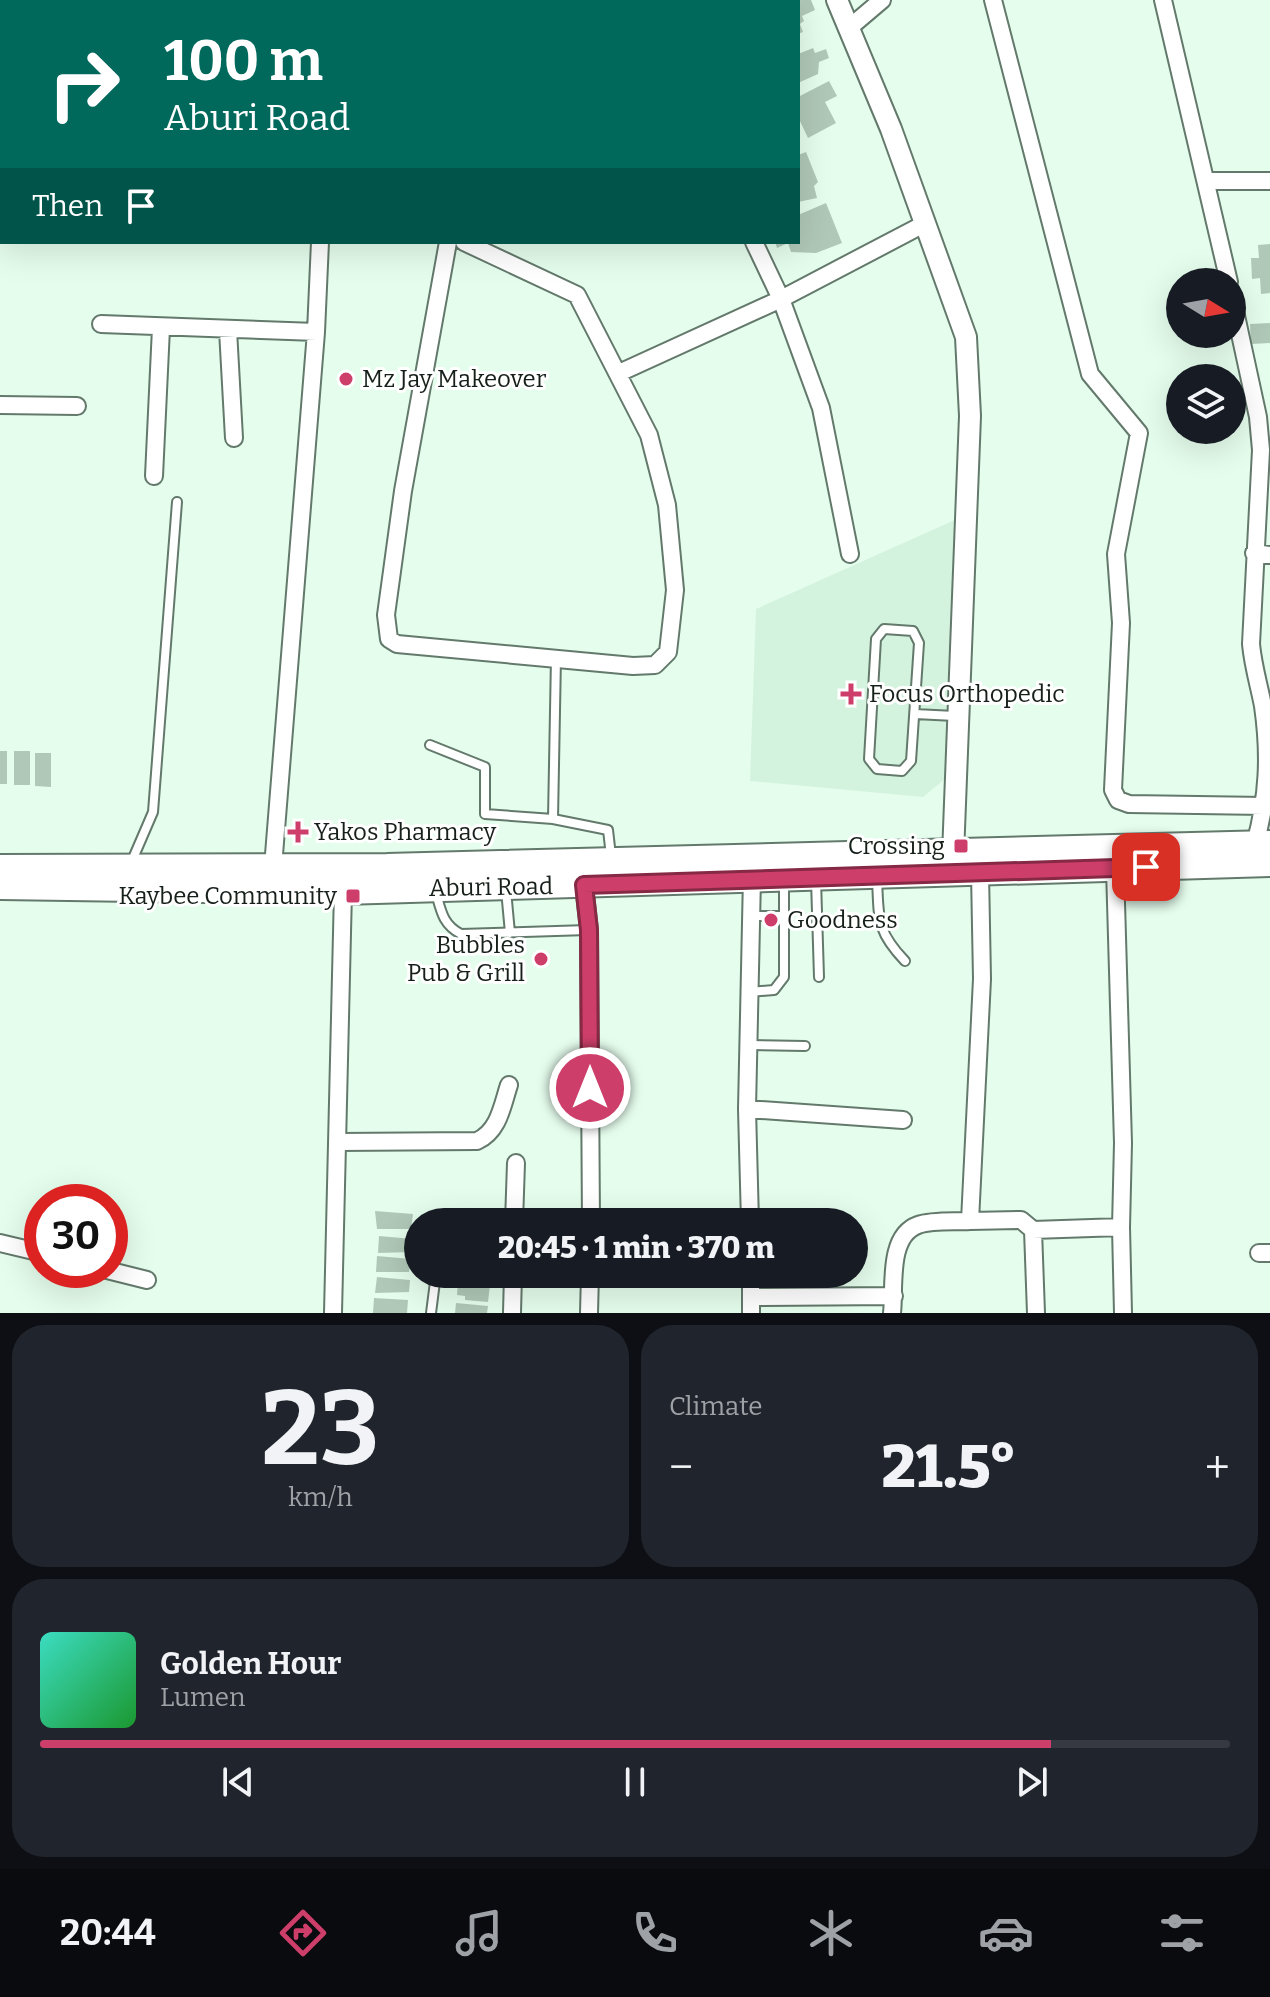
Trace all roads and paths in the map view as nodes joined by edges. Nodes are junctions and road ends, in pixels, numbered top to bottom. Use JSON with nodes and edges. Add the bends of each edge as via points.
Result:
{"nodes":[{"id":1,"x":837,"y":0,"type":"edge"},
{"id":2,"x":882,"y":0,"type":"edge"},
{"id":3,"x":993,"y":0,"type":"edge"},
{"id":4,"x":1163,"y":0,"type":"edge"},
{"id":5,"x":849,"y":28,"type":"junction"},
{"id":6,"x":1207,"y":181,"type":"junction"},
{"id":7,"x":1270,"y":181,"type":"edge"},
{"id":8,"x":926,"y":223,"type":"junction"},
{"id":9,"x":320,"y":244,"type":"edge"},
{"id":10,"x":448,"y":244,"type":"edge"},
{"id":11,"x":468,"y":244,"type":"edge"},
{"id":12,"x":755,"y":244,"type":"edge"},
{"id":13,"x":1226,"y":268,"type":"edge"},
{"id":14,"x":781,"y":299,"type":"junction"},
{"id":15,"x":101,"y":324,"type":"dead end"},
{"id":16,"x":161,"y":328,"type":"junction"},
{"id":17,"x":228,"y":330,"type":"junction"},
{"id":18,"x":316,"y":332,"type":"junction"},
{"id":19,"x":1243,"y":348,"type":"edge"},
{"id":20,"x":619,"y":373,"type":"junction"},
{"id":21,"x":0,"y":405,"type":"edge"},
{"id":22,"x":77,"y":406,"type":"dead end"},
{"id":23,"x":234,"y":438,"type":"dead end"},
{"id":24,"x":154,"y":476,"type":"dead end"},
{"id":25,"x":177,"y":502,"type":"dead end"},
{"id":26,"x":850,"y":554,"type":"dead end"},
{"id":27,"x":1262,"y":554,"type":"edge"},
{"id":28,"x":556,"y":657,"type":"junction"},
{"id":29,"x":915,"y":714,"type":"junction"},
{"id":30,"x":955,"y":716,"type":"junction"},
{"id":31,"x":1268,"y":722,"type":"edge"},
{"id":32,"x":430,"y":745,"type":"dead end"},
{"id":33,"x":1265,"y":806,"type":"junction"},
{"id":34,"x":553,"y":819,"type":"junction"},
{"id":35,"x":1265,"y":850,"type":"edge"},
{"id":36,"x":953,"y":855,"type":"junction"},
{"id":37,"x":273,"y":867,"type":"junction"},
{"id":38,"x":0,"y":868,"type":"edge"},
{"id":39,"x":128,"y":868,"type":"junction"},
{"id":40,"x":1115,"y":868,"type":"junction"},
{"id":41,"x":612,"y":872,"type":"junction"},
{"id":42,"x":980,"y":873,"type":"junction"},
{"id":43,"x":876,"y":874,"type":"junction"},
{"id":44,"x":816,"y":875,"type":"junction"},
{"id":45,"x":785,"y":876,"type":"junction"},
{"id":46,"x":752,"y":877,"type":"junction"},
{"id":47,"x":584,"y":885,"type":"junction"},
{"id":48,"x":0,"y":886,"type":"edge"},
{"id":49,"x":506,"y":888,"type":"junction"},
{"id":50,"x":435,"y":889,"type":"junction"},
{"id":51,"x":343,"y":891,"type":"junction"},
{"id":52,"x":751,"y":916,"type":"junction"},
{"id":53,"x":784,"y":916,"type":"junction"},
{"id":54,"x":589,"y":930,"type":"junction"},
{"id":55,"x":510,"y":933,"type":"junction"},
{"id":56,"x":905,"y":961,"type":"dead end"},
{"id":57,"x":819,"y":977,"type":"dead end"},
{"id":58,"x":749,"y":992,"type":"junction"},
{"id":59,"x":747,"y":1045,"type":"junction"},
{"id":60,"x":805,"y":1046,"type":"dead end"},
{"id":61,"x":509,"y":1085,"type":"dead end"},
{"id":62,"x":747,"y":1109,"type":"junction"},
{"id":63,"x":903,"y":1120,"type":"dead end"},
{"id":64,"x":338,"y":1142,"type":"junction"},
{"id":65,"x":516,"y":1163,"type":"dead end"},
{"id":66,"x":514,"y":1208,"type":"edge"},
{"id":67,"x":591,"y":1208,"type":"edge"},
{"id":68,"x":750,"y":1208,"type":"edge"},
{"id":69,"x":970,"y":1221,"type":"junction"},
{"id":70,"x":1121,"y":1227,"type":"junction"},
{"id":71,"x":1033,"y":1230,"type":"junction"},
{"id":72,"x":0,"y":1244,"type":"edge"},
{"id":73,"x":24,"y":1249,"type":"edge"},
{"id":74,"x":128,"y":1275,"type":"edge"},
{"id":75,"x":147,"y":1280,"type":"dead end"},
{"id":76,"x":434,"y":1288,"type":"edge"},
{"id":77,"x":513,"y":1288,"type":"edge"},
{"id":78,"x":590,"y":1288,"type":"edge"},
{"id":79,"x":752,"y":1305,"type":"edge"},
{"id":80,"x":893,"y":1305,"type":"edge"},
{"id":81,"x":333,"y":1313,"type":"edge"},
{"id":82,"x":431,"y":1313,"type":"edge"},
{"id":83,"x":512,"y":1313,"type":"edge"},
{"id":84,"x":589,"y":1313,"type":"edge"},
{"id":85,"x":1036,"y":1313,"type":"edge"},
{"id":86,"x":1123,"y":1313,"type":"edge"}],
"edges":[{"from":1,"to":5,"type":"street"},
{"from":2,"to":5,"type":"street"},
{"from":3,"to":33,"type":"street","via":[[1090,374],[1139,433],[1117,545],[1121,623],[1113,790],[1118,800],[1129,804]]},
{"from":4,"to":6,"type":"street"},
{"from":5,"to":8,"type":"street"},
{"from":6,"to":7,"type":"street"},
{"from":6,"to":13,"type":"street"},
{"from":8,"to":14,"type":"street"},
{"from":8,"to":30,"type":"street","via":[[960,313],[968,360],[970,416]]},
{"from":9,"to":18,"type":"street"},
{"from":10,"to":28,"type":"street","via":[[403,491],[386,629],[397,644]]},
{"from":11,"to":20,"type":"street","via":[[577,295]]},
{"from":12,"to":14,"type":"street"},
{"from":14,"to":20,"type":"street"},
{"from":14,"to":26,"type":"street","via":[[821,408]]},
{"from":15,"to":16,"type":"street"},
{"from":16,"to":17,"type":"street"},
{"from":16,"to":24,"type":"street"},
{"from":17,"to":18,"type":"street"},
{"from":17,"to":23,"type":"street"},
{"from":18,"to":37,"type":"street"},
{"from":19,"to":27,"type":"street","via":[[1258,417]]},
{"from":20,"to":28,"type":"street","via":[[649,435],[667,505],[675,590],[670,643],[663,661],[655,665]]},
{"from":21,"to":22,"type":"street"},
{"from":25,"to":39,"type":"lane","via":[[153,812]]},
{"from":27,"to":31,"type":"street","via":[[1253,671]]},
{"from":28,"to":34,"type":"lane"},
{"from":29,"to":29,"type":"lane","via":[[908,768],[872,766],[876,639],[884,629],[913,631],[917,636]]},
{"from":29,"to":30,"type":"lane"},
{"from":30,"to":36,"type":"street"},
{"from":31,"to":33,"type":"street"},
{"from":32,"to":34,"type":"lane","via":[[485,767],[485,814]]},
{"from":33,"to":35,"type":"street"},
{"from":34,"to":41,"type":"lane","via":[[608,830]]},
{"from":35,"to":36,"type":"highway","name":"Aburi Road"},
{"from":35,"to":40,"type":"highway","name":"Aburi Road"},
{"from":36,"to":41,"type":"highway","name":"Aburi Road"},
{"from":37,"to":39,"type":"highway","name":"Aburi Road"},
{"from":37,"to":41,"type":"highway","name":"Aburi Road"},
{"from":38,"to":39,"type":"highway","name":"Aburi Road"},
{"from":40,"to":42,"type":"highway","name":"Aburi Road"},
{"from":40,"to":70,"type":"street"},
{"from":41,"to":46,"type":"highway","name":"Aburi Road"},
{"from":41,"to":47,"type":"highway","name":"Aburi Road"},
{"from":42,"to":43,"type":"highway","name":"Aburi Road"},
{"from":42,"to":69,"type":"street","via":[[982,979]]},
{"from":43,"to":44,"type":"highway","name":"Aburi Road"},
{"from":43,"to":56,"type":"lane","via":[[880,928]]},
{"from":44,"to":45,"type":"highway","name":"Aburi Road"},
{"from":44,"to":57,"type":"lane"},
{"from":45,"to":46,"type":"highway","name":"Aburi Road"},
{"from":45,"to":53,"type":"lane"},
{"from":46,"to":52,"type":"street"},
{"from":47,"to":49,"type":"highway","name":"Aburi Road"},
{"from":47,"to":54,"type":"street"},
{"from":48,"to":51,"type":"highway","name":"Aburi Road"},
{"from":49,"to":50,"type":"highway","name":"Aburi Road"},
{"from":49,"to":55,"type":"lane"},
{"from":50,"to":51,"type":"highway","name":"Aburi Road"},
{"from":50,"to":55,"type":"lane","via":[[449,928],[461,934]]},
{"from":51,"to":64,"type":"street"},
{"from":52,"to":53,"type":"lane"},
{"from":52,"to":58,"type":"street"},
{"from":53,"to":58,"type":"lane","via":[[780,986]]},
{"from":54,"to":55,"type":"lane"},
{"from":54,"to":67,"type":"street"},
{"from":58,"to":59,"type":"street"},
{"from":59,"to":60,"type":"lane"},
{"from":59,"to":62,"type":"street"},
{"from":61,"to":64,"type":"street","via":[[495,1127],[477,1141]]},
{"from":62,"to":63,"type":"street"},
{"from":62,"to":68,"type":"street"},
{"from":64,"to":81,"type":"street"},
{"from":65,"to":66,"type":"street"},
{"from":69,"to":71,"type":"street","via":[[1021,1220]]},
{"from":69,"to":80,"type":"street","via":[[918,1225],[906,1233],[896,1254]]},
{"from":70,"to":71,"type":"street"},
{"from":70,"to":86,"type":"street"},
{"from":71,"to":85,"type":"street"},
{"from":72,"to":73,"type":"street"},
{"from":74,"to":75,"type":"street"},
{"from":76,"to":82,"type":"lane"},
{"from":77,"to":83,"type":"street"},
{"from":78,"to":84,"type":"street"},
{"from":79,"to":80,"type":"street"}]}
